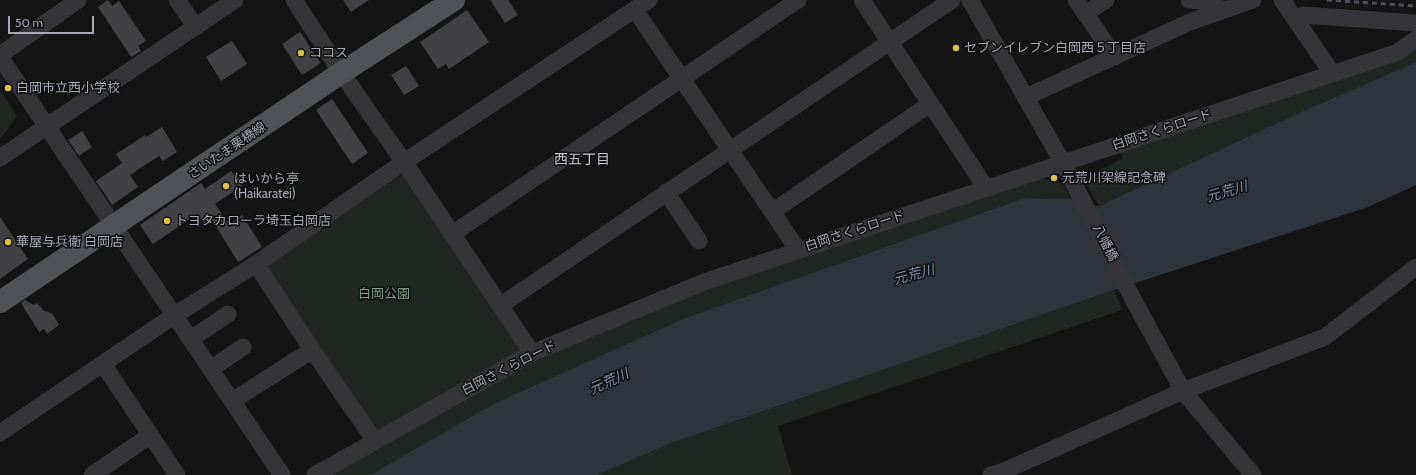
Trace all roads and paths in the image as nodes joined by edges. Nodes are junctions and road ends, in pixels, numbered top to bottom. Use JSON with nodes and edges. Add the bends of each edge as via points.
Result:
{"nodes":[{"id":1,"x":78,"y":0,"type":"edge"},
{"id":2,"x":177,"y":0,"type":"edge"},
{"id":3,"x":235,"y":0,"type":"edge"},
{"id":4,"x":294,"y":0,"type":"edge"},
{"id":5,"x":428,"y":0,"type":"edge"},
{"id":6,"x":454,"y":0,"type":"edge"},
{"id":7,"x":649,"y":0,"type":"edge"},
{"id":8,"x":798,"y":0,"type":"edge"},
{"id":9,"x":862,"y":0,"type":"edge"},
{"id":10,"x":952,"y":0,"type":"edge"},
{"id":11,"x":970,"y":0,"type":"edge"},
{"id":12,"x":1076,"y":0,"type":"edge"},
{"id":13,"x":1106,"y":0,"type":"edge"},
{"id":14,"x":1189,"y":0,"type":"edge"},
{"id":15,"x":1253,"y":0,"type":"edge"},
{"id":16,"x":1282,"y":0,"type":"edge"},
{"id":17,"x":634,"y":10,"type":"junction"},
{"id":18,"x":1221,"y":11,"type":"junction"},
{"id":19,"x":1085,"y":14,"type":"junction"},
{"id":20,"x":1296,"y":20,"type":"junction"},
{"id":21,"x":1416,"y":24,"type":"edge"},
{"id":22,"x":196,"y":27,"type":"junction"},
{"id":23,"x":1416,"y":39,"type":"edge"},
{"id":24,"x":889,"y":42,"type":"junction"},
{"id":25,"x":0,"y":56,"type":"edge"},
{"id":26,"x":1115,"y":57,"type":"junction"},
{"id":27,"x":338,"y":68,"type":"junction"},
{"id":28,"x":1332,"y":73,"type":"junction"},
{"id":29,"x":681,"y":78,"type":"junction"},
{"id":30,"x":1026,"y":97,"type":"junction"},
{"id":31,"x":930,"y":104,"type":"junction"},
{"id":32,"x":48,"y":126,"type":"junction"},
{"id":33,"x":729,"y":150,"type":"junction"},
{"id":34,"x":0,"y":158,"type":"edge"},
{"id":35,"x":404,"y":162,"type":"junction"},
{"id":36,"x":1063,"y":163,"type":"junction"},
{"id":37,"x":986,"y":188,"type":"junction"},
{"id":38,"x":666,"y":192,"type":"junction"},
{"id":39,"x":772,"y":212,"type":"junction"},
{"id":40,"x":111,"y":221,"type":"junction"},
{"id":41,"x":452,"y":234,"type":"junction"},
{"id":42,"x":699,"y":241,"type":"dead end"},
{"id":43,"x":798,"y":250,"type":"junction"},
{"id":44,"x":256,"y":264,"type":"junction"},
{"id":45,"x":1416,"y":267,"type":"edge"},
{"id":46,"x":0,"y":287,"type":"edge"},
{"id":47,"x":0,"y":302,"type":"edge"},
{"id":48,"x":501,"y":304,"type":"junction"},
{"id":49,"x":228,"y":314,"type":"dead end"},
{"id":50,"x":175,"y":315,"type":"junction"},
{"id":51,"x":191,"y":339,"type":"junction"},
{"id":52,"x":243,"y":347,"type":"dead end"},
{"id":53,"x":312,"y":350,"type":"junction"},
{"id":54,"x":532,"y":353,"type":"junction"},
{"id":55,"x":103,"y":364,"type":"junction"},
{"id":56,"x":211,"y":369,"type":"junction"},
{"id":57,"x":1183,"y":390,"type":"junction"},
{"id":58,"x":232,"y":401,"type":"junction"},
{"id":59,"x":0,"y":433,"type":"edge"},
{"id":60,"x":151,"y":435,"type":"junction"},
{"id":61,"x":375,"y":441,"type":"junction"},
{"id":62,"x":92,"y":475,"type":"edge"},
{"id":63,"x":177,"y":475,"type":"edge"},
{"id":64,"x":282,"y":475,"type":"edge"},
{"id":65,"x":315,"y":475,"type":"edge"},
{"id":66,"x":991,"y":475,"type":"edge"},
{"id":67,"x":1252,"y":475,"type":"edge"}],
"edges":[{"from":1,"to":25,"type":"street"},
{"from":2,"to":22,"type":"street"},
{"from":3,"to":22,"type":"street"},
{"from":4,"to":27,"type":"street"},
{"from":5,"to":27,"type":"main road","name":"さいたま栗橋線"},
{"from":6,"to":27,"type":"main road","name":"さいたま栗橋線"},
{"from":7,"to":17,"type":"street"},
{"from":8,"to":29,"type":"street"},
{"from":9,"to":24,"type":"street"},
{"from":10,"to":24,"type":"street"},
{"from":11,"to":30,"type":"street","name":"八幡橋"},
{"from":12,"to":19,"type":"street"},
{"from":13,"to":19,"type":"street"},
{"from":14,"to":18,"type":"street","via":[[1213,2]]},
{"from":15,"to":18,"type":"street"},
{"from":16,"to":20,"type":"street"},
{"from":17,"to":29,"type":"street"},
{"from":17,"to":35,"type":"street"},
{"from":18,"to":26,"type":"street","via":[[1190,22]]},
{"from":19,"to":26,"type":"street"},
{"from":20,"to":21,"type":"street","via":[[1303,14]]},
{"from":20,"to":28,"type":"street"},
{"from":22,"to":32,"type":"street"},
{"from":23,"to":28,"type":"street","name":"白岡さくらロード","via":[[1398,52]]},
{"from":24,"to":31,"type":"street"},
{"from":24,"to":33,"type":"street"},
{"from":25,"to":32,"type":"street"},
{"from":26,"to":30,"type":"street"},
{"from":27,"to":35,"type":"street"},
{"from":27,"to":40,"type":"main road","name":"さいたま栗橋線"},
{"from":28,"to":36,"type":"street","name":"白岡さくらロード"},
{"from":29,"to":33,"type":"street"},
{"from":29,"to":41,"type":"street"},
{"from":30,"to":36,"type":"street","name":"八幡橋"},
{"from":31,"to":37,"type":"street"},
{"from":31,"to":39,"type":"street"},
{"from":32,"to":34,"type":"street"},
{"from":32,"to":40,"type":"street"},
{"from":33,"to":38,"type":"street"},
{"from":33,"to":39,"type":"street"},
{"from":35,"to":41,"type":"street"},
{"from":35,"to":44,"type":"street"},
{"from":36,"to":37,"type":"street","name":"白岡さくらロード"},
{"from":36,"to":57,"type":"street","name":"八幡橋"},
{"from":37,"to":43,"type":"street","name":"白岡さくらロード"},
{"from":38,"to":42,"type":"street"},
{"from":38,"to":48,"type":"street"},
{"from":39,"to":43,"type":"street"},
{"from":40,"to":46,"type":"main road","name":"さいたま栗橋線"},
{"from":40,"to":47,"type":"main road","name":"さいたま栗橋線"},
{"from":40,"to":50,"type":"street"},
{"from":41,"to":48,"type":"street"},
{"from":43,"to":54,"type":"street","name":"白岡さくらロード","via":[[704,282]]},
{"from":44,"to":50,"type":"street"},
{"from":44,"to":53,"type":"street"},
{"from":45,"to":57,"type":"street","via":[[1325,337]]},
{"from":48,"to":54,"type":"street"},
{"from":49,"to":51,"type":"street"},
{"from":50,"to":51,"type":"street"},
{"from":50,"to":55,"type":"street"},
{"from":51,"to":56,"type":"street"},
{"from":52,"to":56,"type":"street"},
{"from":53,"to":58,"type":"street"},
{"from":53,"to":61,"type":"street"},
{"from":54,"to":61,"type":"street","name":"白岡さくらロード"},
{"from":55,"to":59,"type":"street"},
{"from":55,"to":60,"type":"street"},
{"from":56,"to":58,"type":"street"},
{"from":57,"to":66,"type":"street"},
{"from":57,"to":67,"type":"street","name":"八幡橋"},
{"from":58,"to":64,"type":"street"},
{"from":60,"to":62,"type":"street"},
{"from":60,"to":63,"type":"street"},
{"from":61,"to":65,"type":"street","name":"白岡さくらロード"}]}
